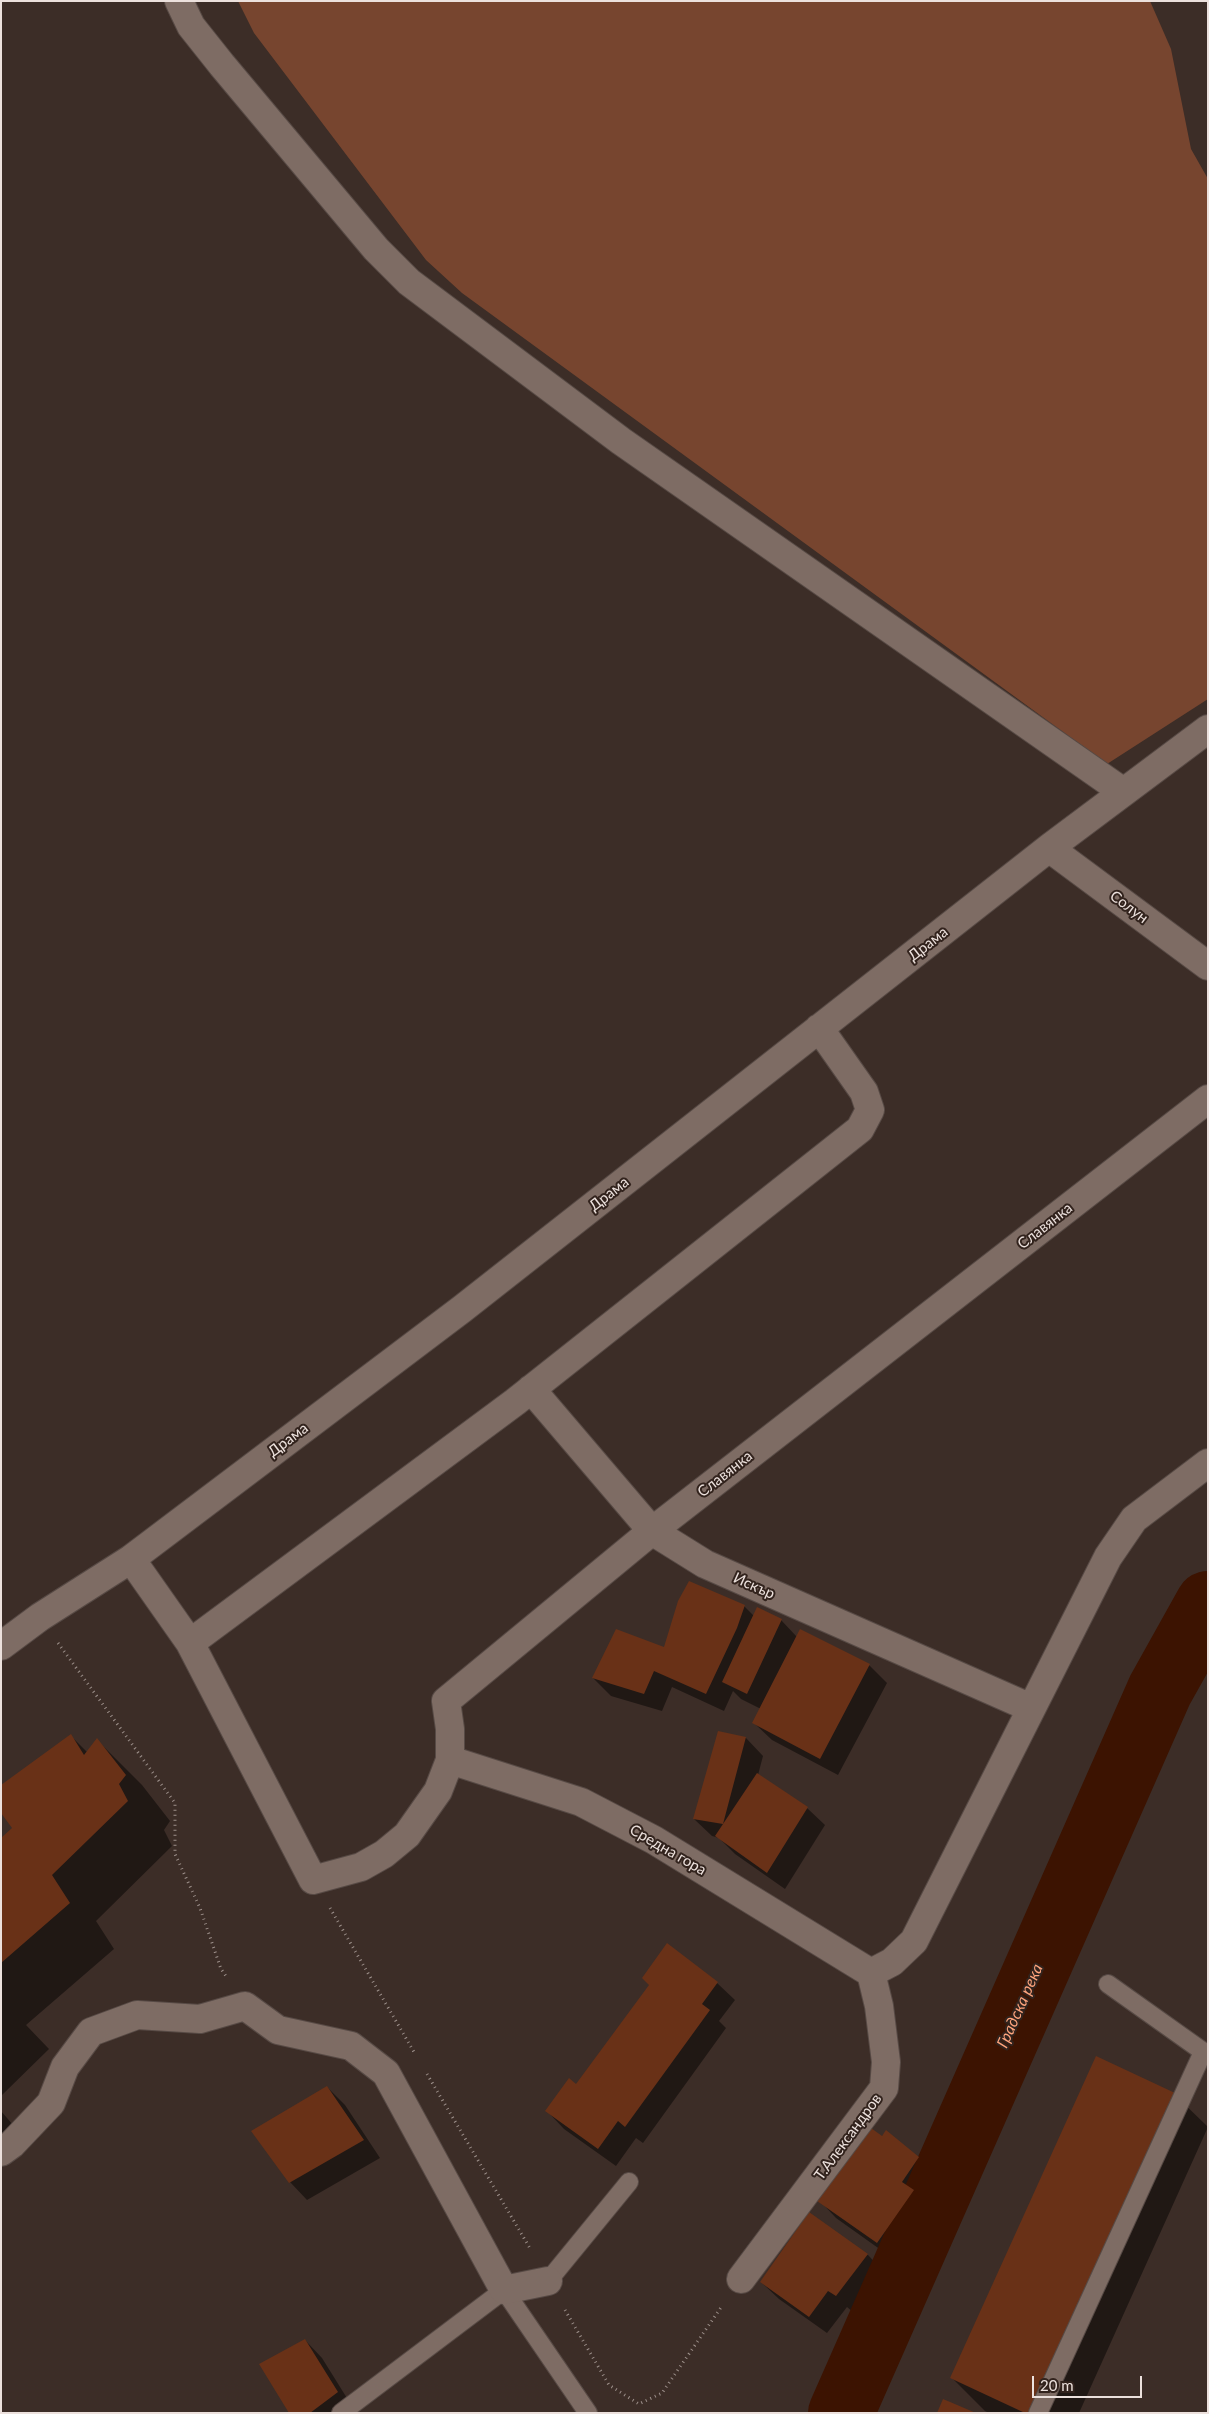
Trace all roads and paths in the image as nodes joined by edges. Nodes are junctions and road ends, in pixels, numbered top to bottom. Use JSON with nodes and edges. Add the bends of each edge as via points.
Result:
{"nodes":[{"id":1,"x":179,"y":1,"type":"edge"},
{"id":2,"x":1208,"y":729,"type":"edge"},
{"id":3,"x":1122,"y":791,"type":"junction"},
{"id":4,"x":1050,"y":848,"type":"junction"},
{"id":5,"x":1208,"y":966,"type":"edge"},
{"id":6,"x":819,"y":1028,"type":"junction"},
{"id":7,"x":1208,"y":1099,"type":"edge"},
{"id":8,"x":531,"y":1389,"type":"junction"},
{"id":9,"x":1208,"y":1463,"type":"edge"},
{"id":10,"x":652,"y":1531,"type":"junction"},
{"id":11,"x":131,"y":1559,"type":"junction"},
{"id":12,"x":40,"y":1617,"type":"junction"},
{"id":13,"x":4,"y":1640,"type":"edge"},
{"id":14,"x":190,"y":1643,"type":"junction"},
{"id":15,"x":1031,"y":1708,"type":"junction"},
{"id":16,"x":450,"y":1760,"type":"junction"},
{"id":17,"x":313,"y":1880,"type":"junction"},
{"id":18,"x":871,"y":1973,"type":"junction"},
{"id":19,"x":1108,"y":1984,"type":"dead end"},
{"id":20,"x":245,"y":2006,"type":"junction"},
{"id":21,"x":1206,"y":2053,"type":"edge"},
{"id":22,"x":418,"y":2059,"type":"dead end"},
{"id":23,"x":423,"y":2068,"type":"dead end"},
{"id":24,"x":1,"y":2152,"type":"edge"},
{"id":25,"x":629,"y":2182,"type":"dead end"},
{"id":26,"x":741,"y":2279,"type":"joint"},
{"id":27,"x":548,"y":2281,"type":"junction"},
{"id":28,"x":504,"y":2290,"type":"junction"},
{"id":29,"x":341,"y":2413,"type":"edge"},
{"id":30,"x":588,"y":2413,"type":"edge"},
{"id":31,"x":1038,"y":2413,"type":"edge"}],
"edges":[{"from":1,"to":3,"type":"street","via":[[191,26],[222,65],[376,249],[409,282],[621,441]]},
{"from":2,"to":3,"type":"street","name":"Драма"},
{"from":3,"to":4,"type":"street","name":"Драма"},
{"from":4,"to":5,"type":"street","name":"Солун"},
{"from":4,"to":6,"type":"street","name":"Драма"},
{"from":6,"to":8,"type":"street","via":[[864,1092],[870,1110],[860,1129]]},
{"from":6,"to":11,"type":"street","name":"Драма","via":[[462,1309]]},
{"from":7,"to":10,"type":"street","name":"Славянка"},
{"from":8,"to":10,"type":"street","name":"Искър"},
{"from":8,"to":14,"type":"street"},
{"from":9,"to":15,"type":"street","via":[[1134,1519],[1108,1557]]},
{"from":10,"to":15,"type":"street","name":"Искър","via":[[706,1564]]},
{"from":10,"to":16,"type":"street","name":"Славянка","via":[[446,1701]]},
{"from":11,"to":12,"type":"street","name":"Драма"},
{"from":11,"to":14,"type":"street"},
{"from":12,"to":13,"type":"street","name":"Драма"},
{"from":12,"to":20,"type":"path","via":[[175,1803],[175,1854],[200,1908],[221,1969]]},
{"from":14,"to":17,"type":"street"},
{"from":15,"to":18,"type":"street","via":[[914,1941],[892,1962]]},
{"from":16,"to":17,"type":"street","name":"Славянка","via":[[438,1791],[407,1835],[361,1867]]},
{"from":16,"to":18,"type":"street","name":"Средна гора","via":[[581,1802],[654,1840]]},
{"from":17,"to":22,"type":"path"},
{"from":18,"to":26,"type":"street","name":"Т.Александров","via":[[886,2062],[884,2088]]},
{"from":19,"to":21,"type":"lane"},
{"from":20,"to":24,"type":"street","via":[[200,2019],[137,2015],[91,2032],[65,2067],[52,2103]]},
{"from":20,"to":28,"type":"street","via":[[278,2030],[351,2046],[386,2073]]},
{"from":21,"to":31,"type":"lane"},
{"from":23,"to":27,"type":"path"},
{"from":25,"to":27,"type":"lane"},
{"from":26,"to":27,"type":"path","via":[[662,2392],[639,2404],[609,2385]]},
{"from":27,"to":28,"type":"street"},
{"from":28,"to":29,"type":"lane"},
{"from":28,"to":30,"type":"lane"}]}
